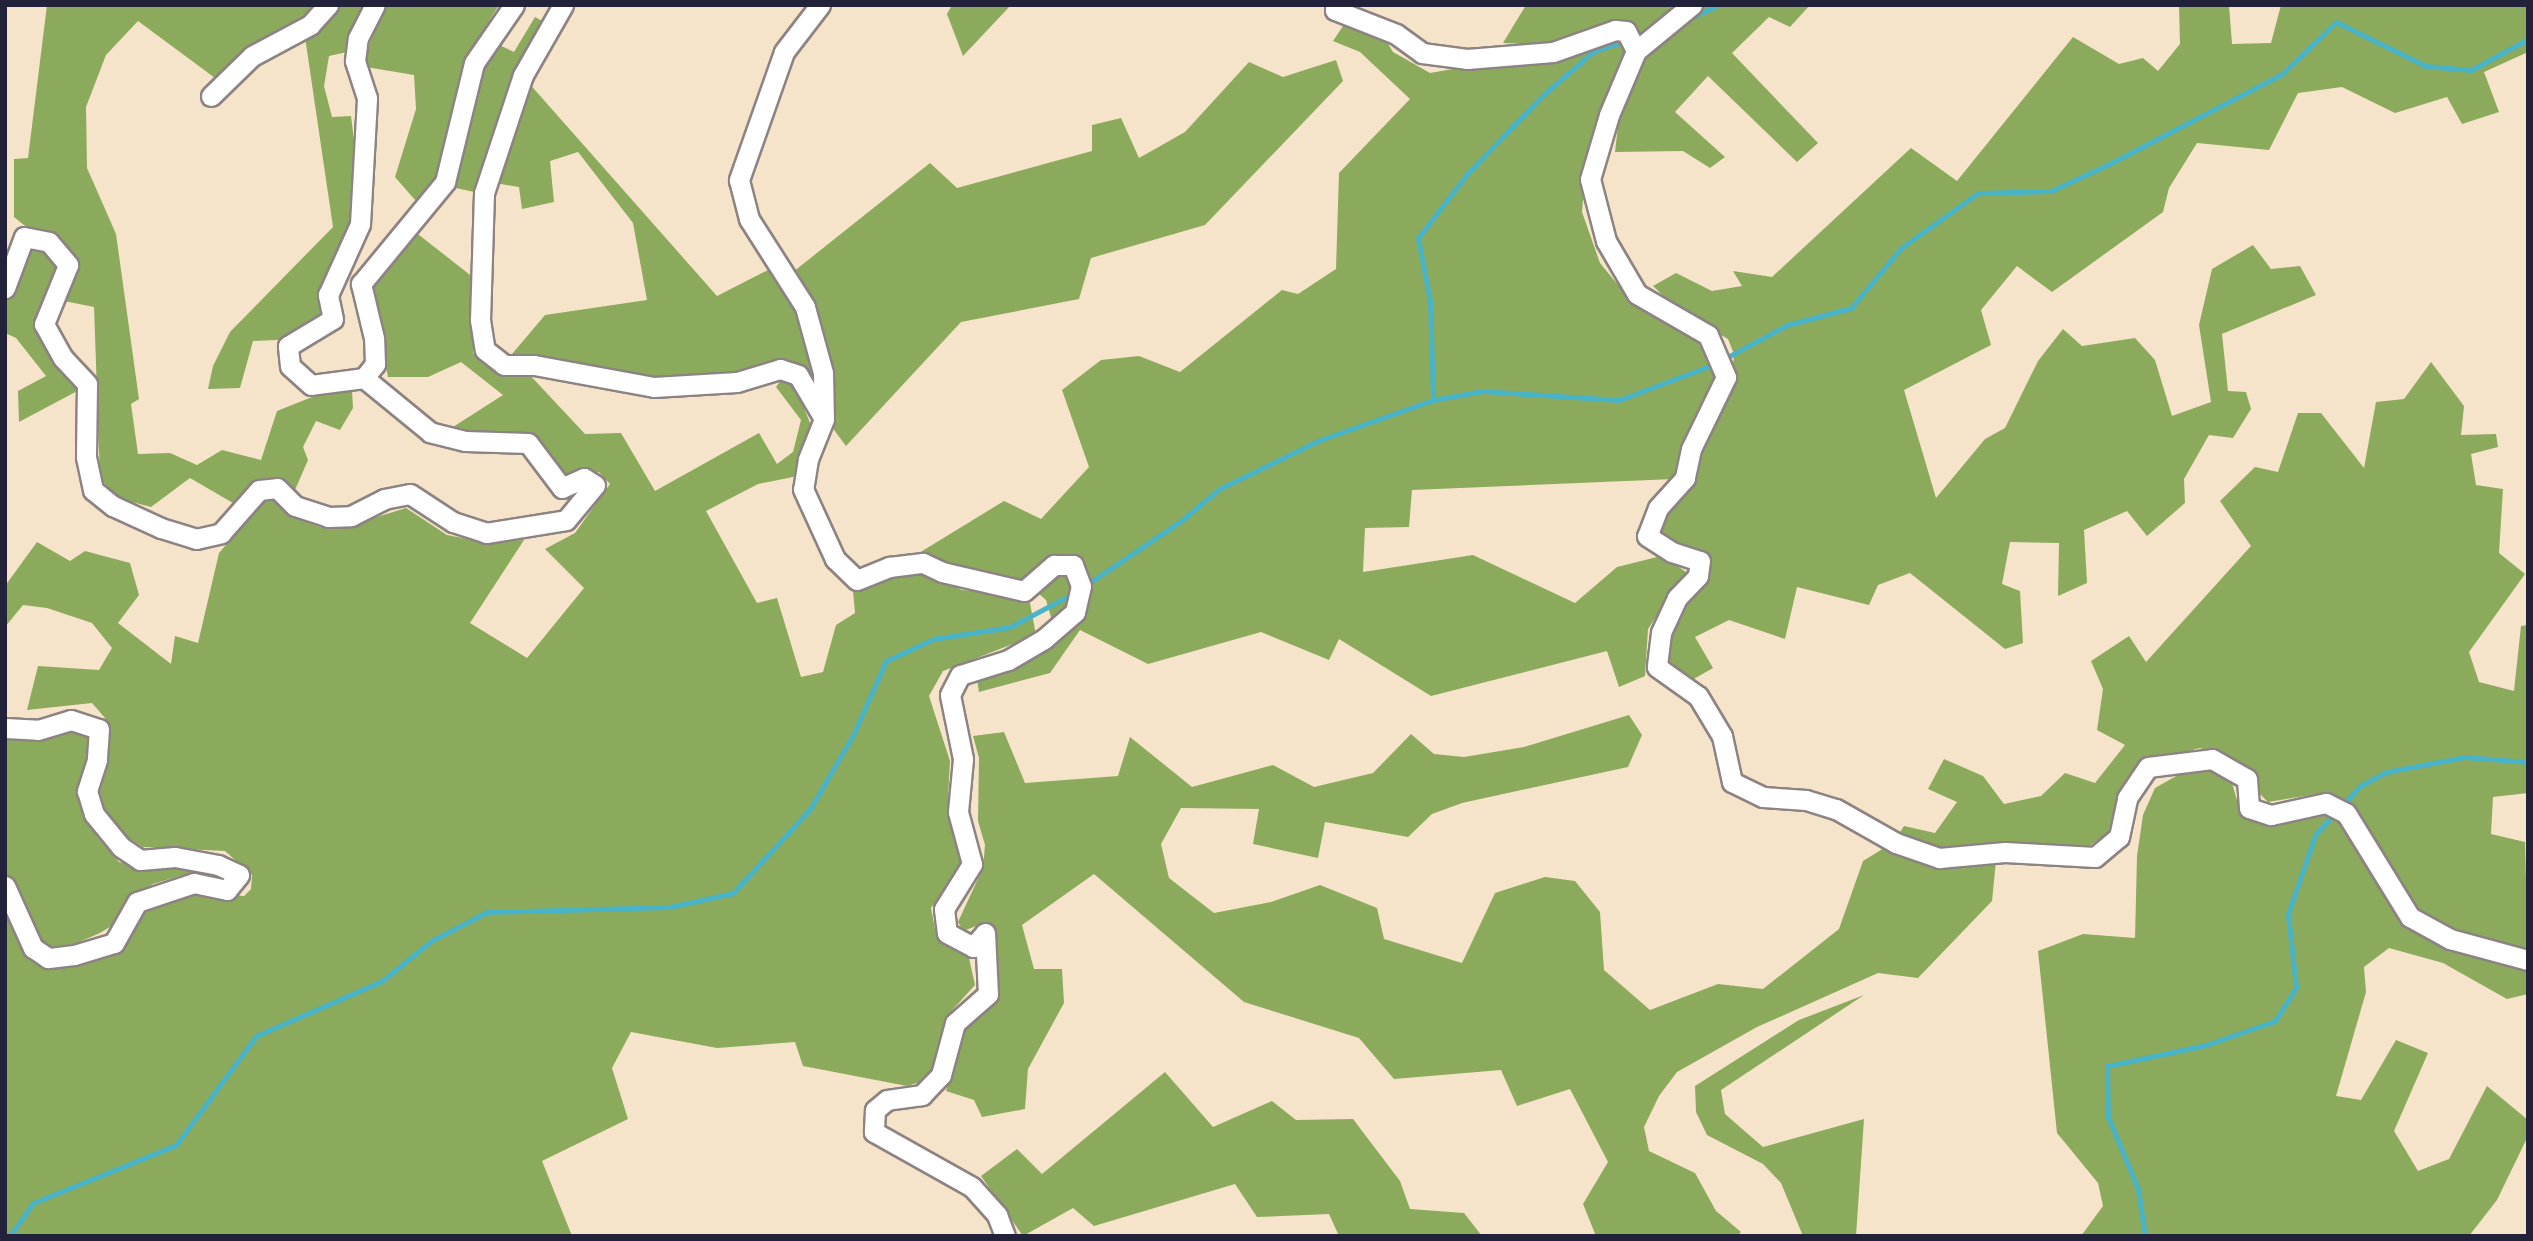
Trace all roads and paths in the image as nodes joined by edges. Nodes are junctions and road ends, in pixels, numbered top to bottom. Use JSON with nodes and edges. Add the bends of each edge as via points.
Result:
{"nodes":[{"id":1,"x":328,"y":5,"type":"edge"},
{"id":2,"x":375,"y":5,"type":"edge"},
{"id":3,"x":514,"y":5,"type":"edge"},
{"id":4,"x":563,"y":5,"type":"edge"},
{"id":5,"x":820,"y":5,"type":"edge"},
{"id":6,"x":1335,"y":5,"type":"edge"},
{"id":7,"x":1692,"y":5,"type":"edge"},
{"id":8,"x":1636,"y":51,"type":"junction"},
{"id":9,"x":211,"y":96,"type":"dead end"},
{"id":10,"x":5,"y":288,"type":"edge"},
{"id":11,"x":364,"y":378,"type":"junction"},
{"id":12,"x":824,"y":419,"type":"junction"},
{"id":13,"x":5,"y":728,"type":"edge"},
{"id":14,"x":5,"y":886,"type":"edge"},
{"id":15,"x":2528,"y":960,"type":"edge"},
{"id":16,"x":1005,"y":1236,"type":"edge"}],
"edges":[{"from":1,"to":9,"type":"street","via":[[310,25],[251,56]]},
{"from":2,"to":11,"type":"street","via":[[358,38],[355,61],[367,98],[360,224],[328,295],[333,319],[288,346],[289,366],[311,385]]},
{"from":3,"to":11,"type":"street","via":[[474,63],[445,182],[361,284],[375,364]]},
{"from":4,"to":12,"type":"street","via":[[523,75],[484,193],[480,320],[485,350],[504,365],[534,365],[654,387],[737,382],[780,369],[798,375]]},
{"from":5,"to":12,"type":"street","via":[[784,52],[739,180],[749,219],[805,306],[823,373]]},
{"from":6,"to":8,"type":"street","via":[[1356,19],[1396,34],[1422,53],[1467,59],[1553,52],[1615,30],[1626,31]]},
{"from":7,"to":8,"type":"street"},
{"from":8,"to":15,"type":"street","via":[[1609,115],[1590,179],[1606,241],[1637,294],[1708,335],[1726,377],[1690,449],[1685,478],[1658,508],[1647,536],[1672,552],[1700,561],[1698,576],[1677,598],[1661,633],[1657,667],[1699,696],[1722,736],[1732,782],[1763,797],[1806,800],[1836,809],[1896,843],[1939,858],[2005,852],[2095,857],[2119,836],[2127,798],[2148,767],[2212,759],[2247,779],[2249,808],[2271,815],[2326,803],[2346,813],[2410,917],[2449,939]]},
{"from":10,"to":11,"type":"street","via":[[24,237],[49,242],[68,265],[44,324],[63,358],[87,384],[86,457],[93,490],[113,506],[160,528],[196,539],[221,533],[259,490],[277,488],[295,506],[328,517],[351,516],[384,499],[410,494],[453,522],[486,533],[566,520],[595,485],[584,478],[562,488],[528,443],[465,441],[430,432]]},
{"from":12,"to":16,"type":"street","via":[[808,459],[803,489],[835,559],[857,580],[889,567],[923,563],[942,572],[1024,591],[1054,565],[1073,565],[1081,586],[1075,612],[1044,639],[1008,660],[960,675],[950,695],[963,759],[958,812],[972,864],[944,909],[947,933],[973,947],[985,933],[988,994],[956,1023],[941,1075],[922,1095],[887,1100],[874,1110],[874,1132],[972,1186],[997,1215]]},
{"from":13,"to":14,"type":"street","via":[[38,730],[71,720],[99,729],[97,760],[87,791],[94,814],[121,847],[140,860],[175,858],[218,864],[239,875],[227,890],[194,883],[137,902],[114,943],[48,958],[33,948]]}]}
